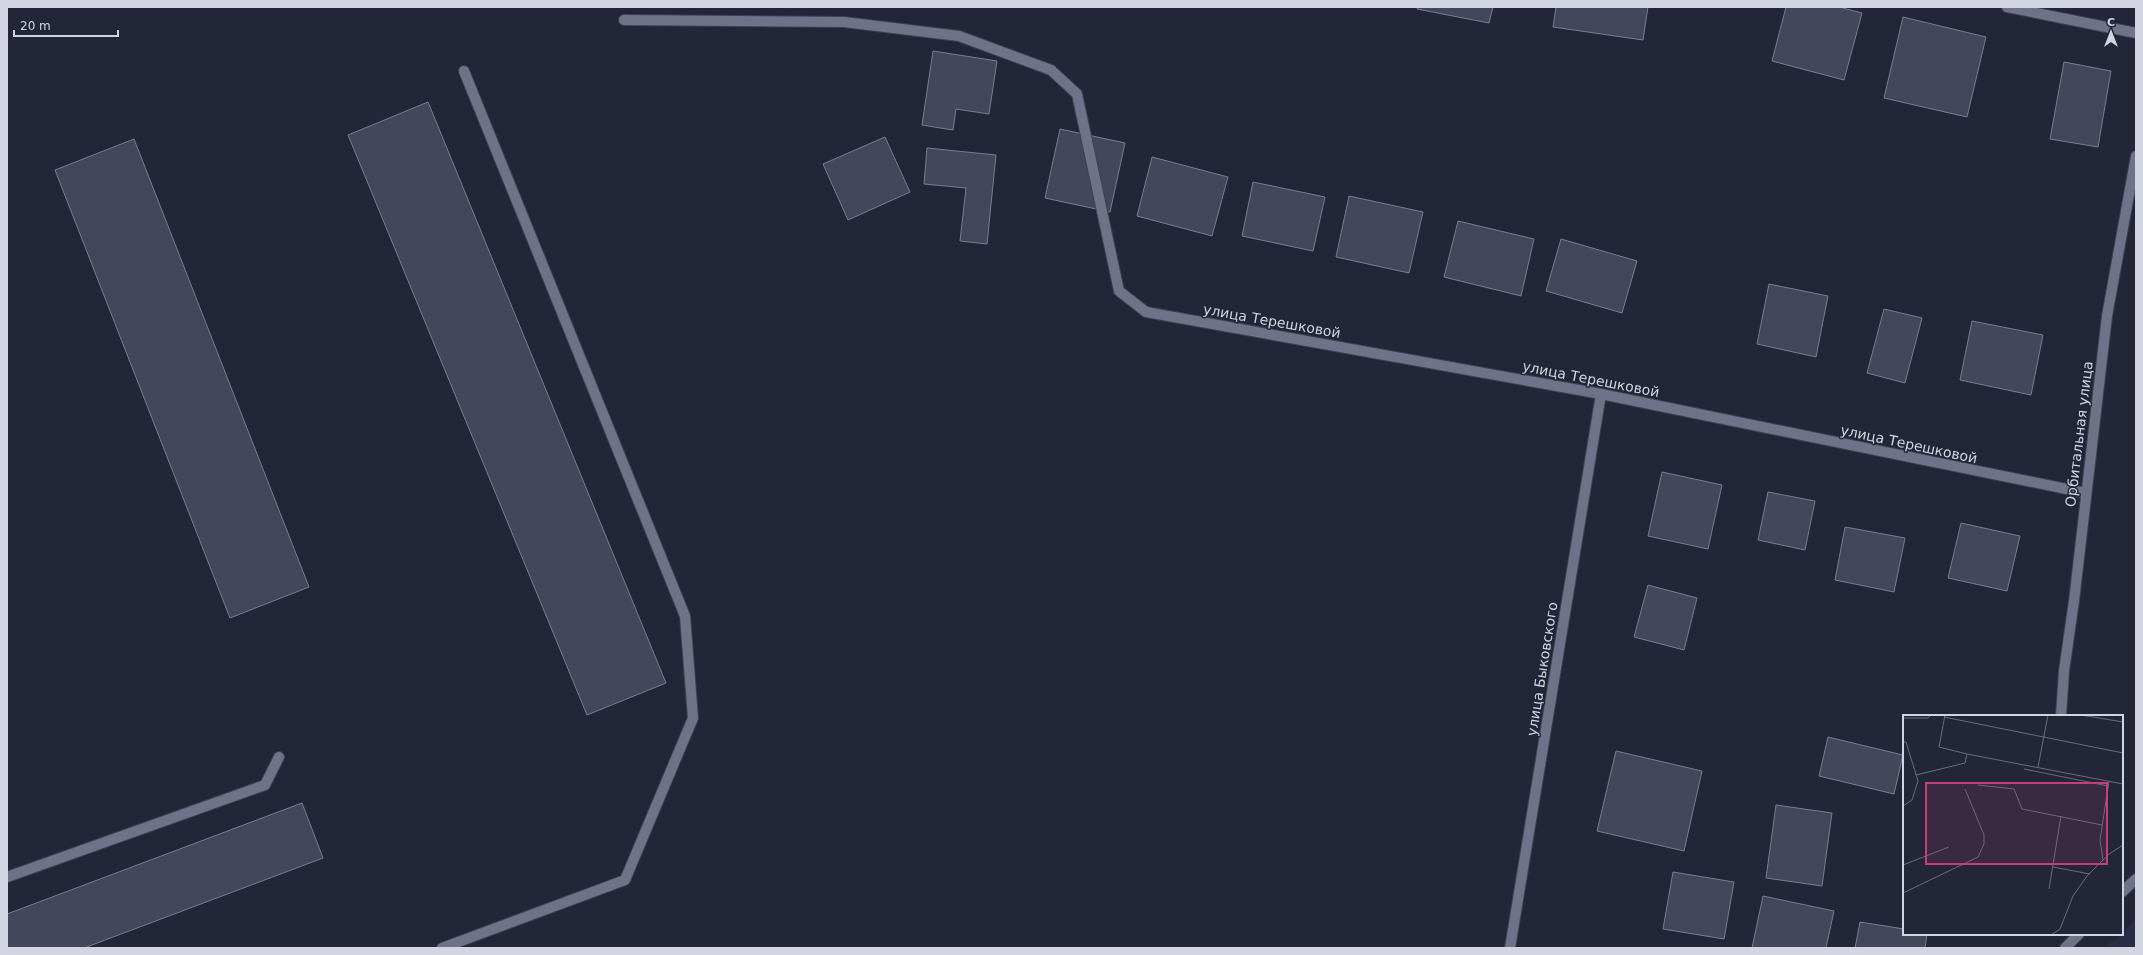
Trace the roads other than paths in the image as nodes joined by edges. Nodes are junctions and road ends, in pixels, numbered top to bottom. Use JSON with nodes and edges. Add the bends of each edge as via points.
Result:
{"nodes":[{"id":1,"x":2007,"y":7,"type":"edge"},
{"id":2,"x":624,"y":20,"type":"dead end"},
{"id":3,"x":2136,"y":33,"type":"edge"},
{"id":4,"x":464,"y":71,"type":"dead end"},
{"id":5,"x":2136,"y":156,"type":"edge"},
{"id":6,"x":1601,"y":394,"type":"junction"},
{"id":7,"x":2086,"y":494,"type":"junction"},
{"id":8,"x":2061,"y":715,"type":"edge"},
{"id":9,"x":279,"y":757,"type":"dead end"},
{"id":10,"x":7,"y":877,"type":"edge"},
{"id":11,"x":2136,"y":879,"type":"edge"},
{"id":12,"x":2123,"y":891,"type":"edge"},
{"id":13,"x":2079,"y":935,"type":"edge"},
{"id":14,"x":442,"y":948,"type":"edge"},
{"id":15,"x":1510,"y":948,"type":"edge"},
{"id":16,"x":2065,"y":948,"type":"edge"}],
"edges":[{"from":1,"to":3,"type":"street"},
{"from":2,"to":6,"type":"street","name":"улица Терешковой","via":[[844,22],[959,36],[1051,70],[1077,94],[1119,291],[1146,312]]},
{"from":4,"to":14,"type":"street","via":[[685,616],[693,718],[625,880]]},
{"from":5,"to":7,"type":"street","name":"Орбитальная улица","via":[[2107,316]]},
{"from":6,"to":7,"type":"street","name":"улица Терешковой"},
{"from":6,"to":15,"type":"street","name":"улица Быковского"},
{"from":7,"to":8,"type":"street","name":"Орбитальная улица","via":[[2064,671]]},
{"from":9,"to":10,"type":"street","via":[[264,786]]},
{"from":11,"to":12,"type":"street"},
{"from":13,"to":16,"type":"street"}]}
